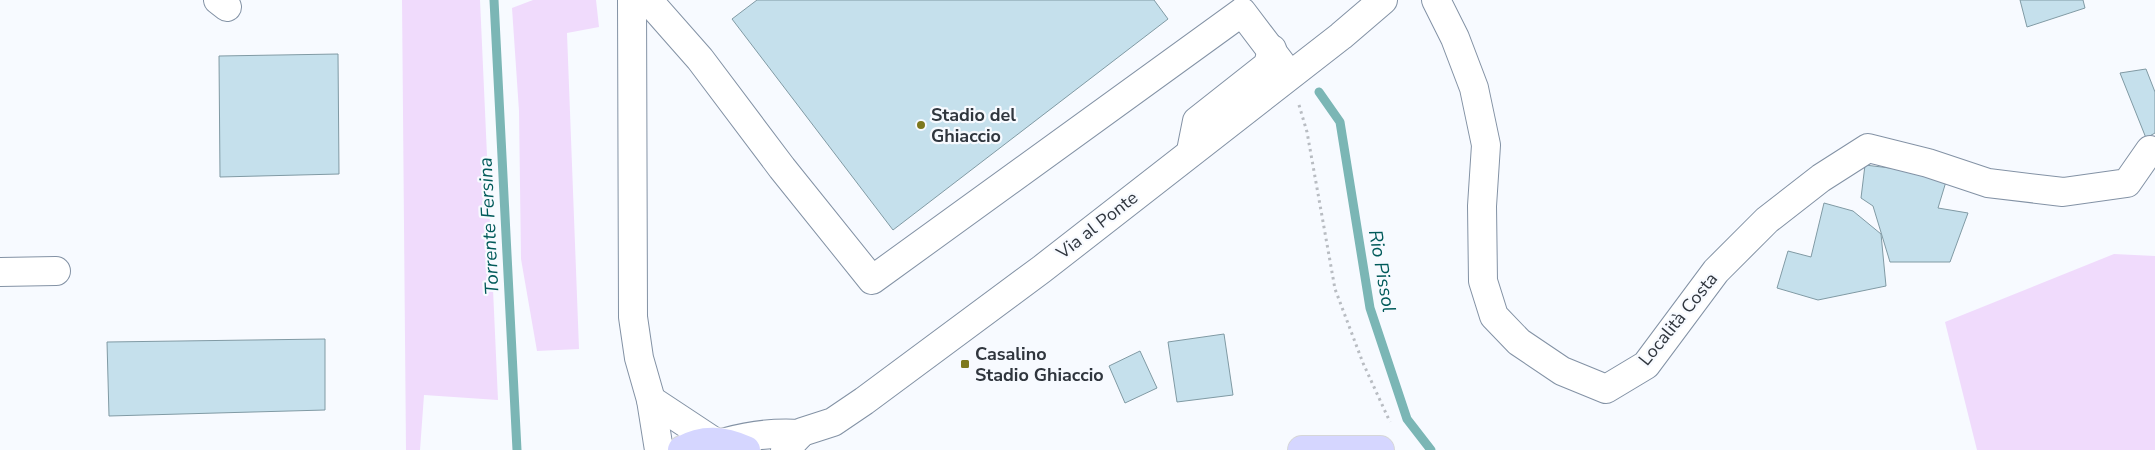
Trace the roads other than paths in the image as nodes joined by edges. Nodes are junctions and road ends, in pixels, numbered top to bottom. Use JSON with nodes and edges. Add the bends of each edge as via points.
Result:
{"nodes":[{"id":1,"x":632,"y":0,"type":"edge"},
{"id":2,"x":648,"y":0,"type":"edge"},
{"id":3,"x":1383,"y":0,"type":"edge"},
{"id":4,"x":1436,"y":0,"type":"edge"},
{"id":5,"x":1237,"y":6,"type":"edge"},
{"id":6,"x":1272,"y":49,"type":"junction"},
{"id":7,"x":1289,"y":74,"type":"junction"},
{"id":8,"x":2150,"y":150,"type":"dead end"},
{"id":9,"x":1192,"y":151,"type":"junction"},
{"id":10,"x":56,"y":271,"type":"dead end"},
{"id":11,"x":0,"y":272,"type":"edge"},
{"id":12,"x":651,"y":400,"type":"junction"},
{"id":13,"x":793,"y":442,"type":"edge"},
{"id":14,"x":728,"y":444,"type":"edge"},
{"id":15,"x":1375,"y":449,"type":"edge"},
{"id":16,"x":658,"y":450,"type":"edge"},
{"id":17,"x":682,"y":450,"type":"edge"},
{"id":18,"x":1302,"y":450,"type":"edge"},
{"id":19,"x":1380,"y":450,"type":"edge"}],
"edges":[{"from":1,"to":12,"type":"street","via":[[633,317],[639,358]]},
{"from":2,"to":5,"type":"street","via":[[700,59],[872,280]]},
{"from":3,"to":7,"type":"street","name":"Via al Ponte"},
{"from":4,"to":8,"type":"street","name":"Località Costa","via":[[1474,88],[1486,145],[1482,206],[1483,281],[1494,316],[1519,342],[1562,371],[1606,389],[1646,365],[1716,271],[1767,220],[1821,178],[1868,148],[1988,183],[2063,192],[2127,183]]},
{"from":5,"to":6,"type":"street"},
{"from":6,"to":7,"type":"street"},
{"from":6,"to":9,"type":"street","via":[[1268,65],[1197,121]]},
{"from":7,"to":9,"type":"street","name":"Via al Ponte"},
{"from":9,"to":13,"type":"street","name":"Via al Ponte","via":[[864,401],[833,422]]},
{"from":10,"to":11,"type":"street"},
{"from":12,"to":14,"type":"street"},
{"from":12,"to":16,"type":"street"},
{"from":13,"to":14,"type":"street","name":"Via al Ponte","via":[[766,433]]},
{"from":14,"to":17,"type":"main road","via":[[693,444]]},
{"from":15,"to":18,"type":"main road"},
{"from":15,"to":19,"type":"main road"}]}
